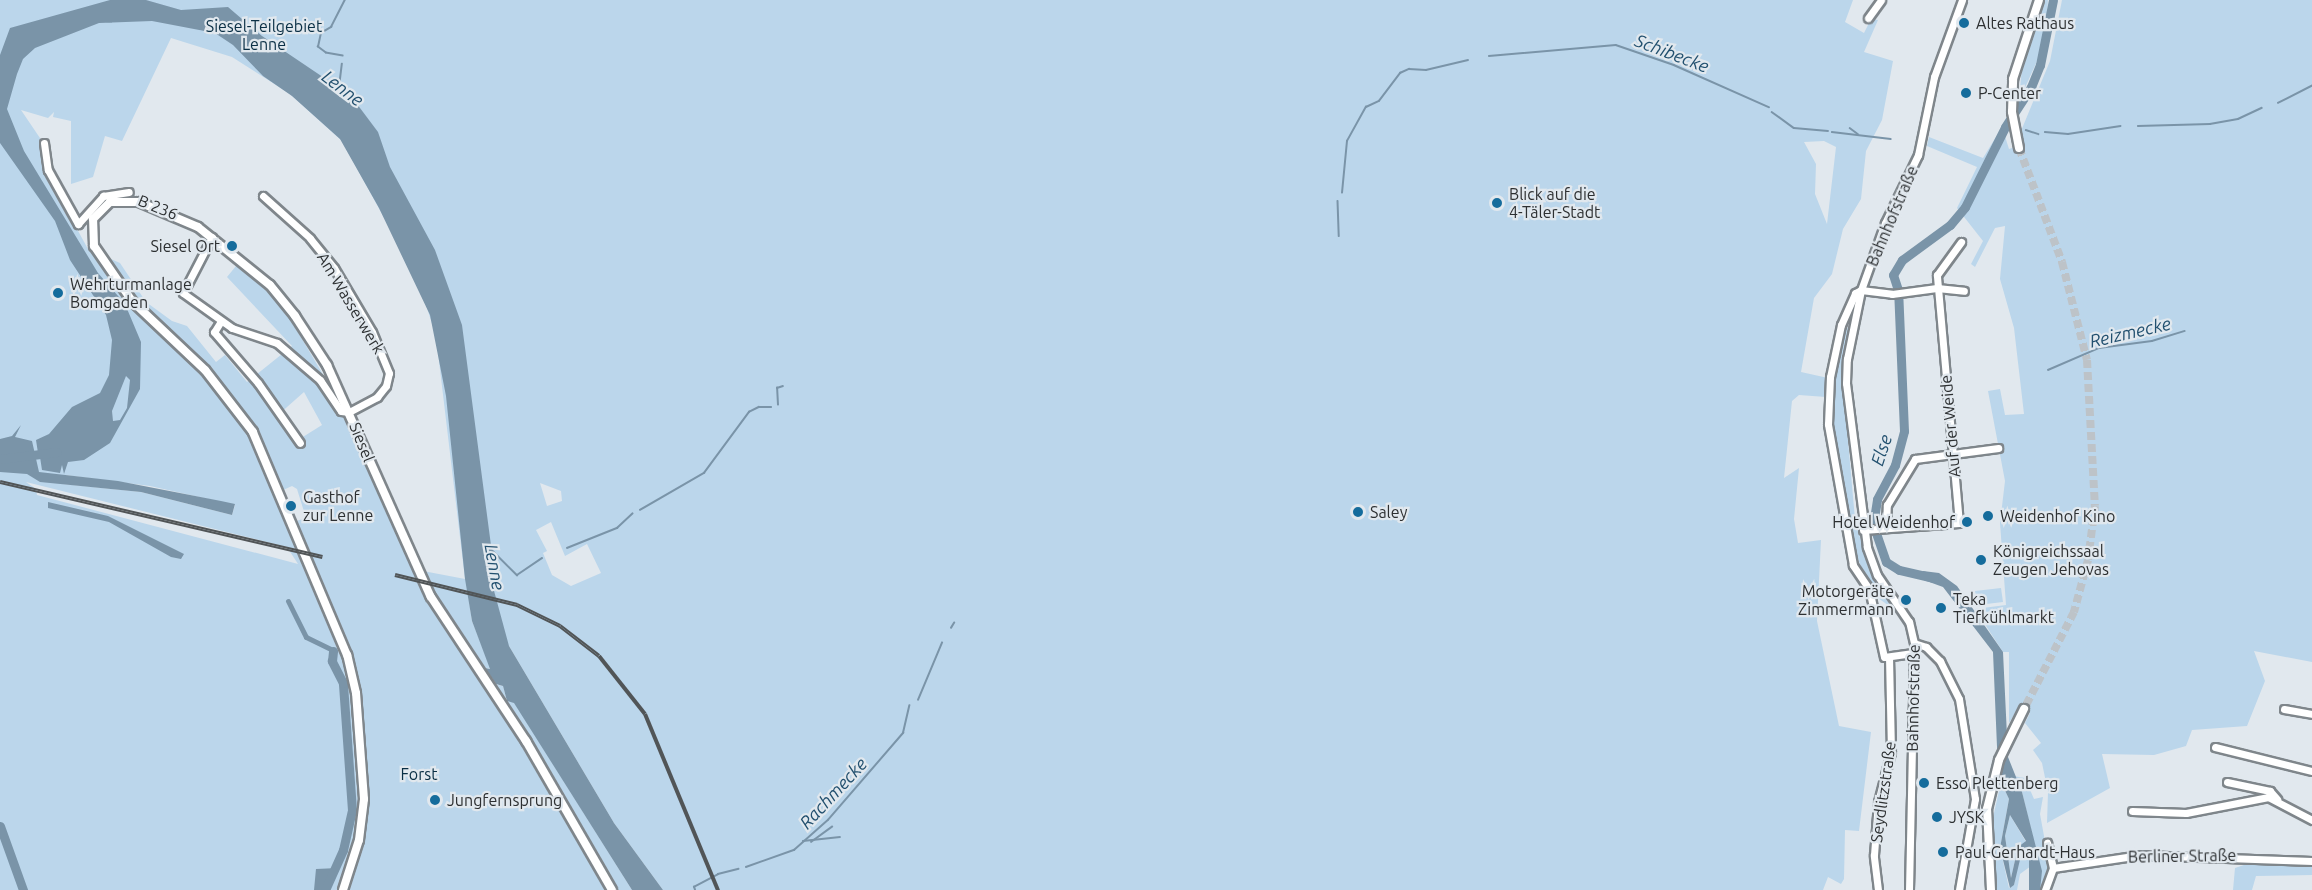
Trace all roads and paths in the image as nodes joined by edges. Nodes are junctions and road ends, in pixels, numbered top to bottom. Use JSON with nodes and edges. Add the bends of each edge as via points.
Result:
{"nodes":[{"id":1,"x":1881,"y":0,"type":"edge"},
{"id":2,"x":1962,"y":0,"type":"edge"},
{"id":3,"x":2039,"y":0,"type":"edge"},
{"id":4,"x":1868,"y":18,"type":"dead end"},
{"id":5,"x":44,"y":143,"type":"dead end"},
{"id":6,"x":2019,"y":148,"type":"tunnel mouth"},
{"id":7,"x":129,"y":192,"type":"dead end"},
{"id":8,"x":263,"y":196,"type":"dead end"},
{"id":9,"x":212,"y":237,"type":"junction"},
{"id":10,"x":1961,"y":242,"type":"dead end"},
{"id":11,"x":1937,"y":288,"type":"junction"},
{"id":12,"x":1861,"y":290,"type":"junction"},
{"id":13,"x":1964,"y":291,"type":"dead end"},
{"id":14,"x":221,"y":321,"type":"junction"},
{"id":15,"x":349,"y":411,"type":"junction"},
{"id":16,"x":300,"y":442,"type":"dead end"},
{"id":17,"x":1998,"y":448,"type":"dead end"},
{"id":18,"x":1952,"y":453,"type":"junction"},
{"id":19,"x":1883,"y":528,"type":"junction"},
{"id":20,"x":1866,"y":529,"type":"junction"},
{"id":21,"x":1914,"y":643,"type":"junction"},
{"id":22,"x":1913,"y":653,"type":"junction"},
{"id":23,"x":1888,"y":658,"type":"junction"},
{"id":24,"x":2024,"y":709,"type":"tunnel mouth"},
{"id":25,"x":2284,"y":709,"type":"dead end"},
{"id":26,"x":2312,"y":714,"type":"edge"},
{"id":27,"x":2215,"y":747,"type":"dead end"},
{"id":28,"x":2312,"y":771,"type":"edge"},
{"id":29,"x":2227,"y":782,"type":"dead end"},
{"id":30,"x":2277,"y":799,"type":"junction"},
{"id":31,"x":2132,"y":811,"type":"dead end"},
{"id":32,"x":2312,"y":820,"type":"edge"},
{"id":33,"x":2047,"y":843,"type":"dead end"},
{"id":34,"x":2312,"y":861,"type":"edge"},
{"id":35,"x":2054,"y":868,"type":"junction"},
{"id":36,"x":343,"y":890,"type":"edge"},
{"id":37,"x":612,"y":890,"type":"edge"},
{"id":38,"x":1878,"y":890,"type":"edge"},
{"id":39,"x":1909,"y":890,"type":"edge"},
{"id":40,"x":1959,"y":890,"type":"edge"},
{"id":41,"x":1991,"y":890,"type":"edge"},
{"id":42,"x":2045,"y":890,"type":"edge"}],
"edges":[{"from":1,"to":4,"type":"street"},
{"from":2,"to":12,"type":"street","name":"Bahnhofstraße","via":[[1934,77],[1918,155],[1885,223]]},
{"from":3,"to":6,"type":"main road","via":[[2017,59],[2012,100]]},
{"from":5,"to":7,"type":"street","via":[[48,170],[78,224],[103,195]]},
{"from":8,"to":15,"type":"street","name":"Am Wasserwerk","via":[[310,238],[334,268],[388,365],[388,380],[382,391]]},
{"from":9,"to":14,"type":"street","name":"Siesel","via":[[183,288]]},
{"from":9,"to":15,"type":"main road","number":"B 236","via":[[270,285],[295,316],[316,345]]},
{"from":9,"to":36,"type":"main road","name":"B 236","number":"B 236","via":[[148,201],[128,196],[104,200],[92,212],[85,235],[94,256],[114,280],[205,370],[253,432],[347,656],[356,693],[364,799],[358,840]]},
{"from":10,"to":11,"type":"street","name":"Auf der Weide","via":[[1938,269]]},
{"from":11,"to":12,"type":"street","via":[[1892,294]]},
{"from":11,"to":13,"type":"street"},
{"from":11,"to":18,"type":"street","name":"Auf der Weide"},
{"from":12,"to":20,"type":"street","name":"Bahnhofstraße","via":[[1846,383]]},
{"from":12,"to":23,"type":"street","name":"Seydlitzstraße","via":[[1846,308],[1835,348],[1828,424],[1853,565],[1869,589],[1884,656]]},
{"from":14,"to":15,"type":"street","name":"Siesel","via":[[244,334],[278,342],[320,380],[341,411]]},
{"from":14,"to":16,"type":"street","via":[[214,332],[258,383]]},
{"from":15,"to":37,"type":"main road","name":"Siesel","number":"B 236","via":[[427,589],[526,741]]},
{"from":17,"to":18,"type":"street"},
{"from":18,"to":19,"type":"street","via":[[1915,459],[1887,505]]},
{"from":18,"to":19,"type":"street","name":"Auf der Weide","via":[[1959,522]]},
{"from":19,"to":20,"type":"street","name":"Auf der Weide"},
{"from":20,"to":21,"type":"street","name":"Bahnhofstraße","via":[[1877,575],[1909,622]]},
{"from":21,"to":22,"type":"street","name":"Bahnhofstraße"},
{"from":21,"to":40,"type":"street","via":[[1926,647],[1940,662],[1959,699],[1975,799]]},
{"from":22,"to":23,"type":"street"},
{"from":22,"to":39,"type":"street","name":"Bahnhofstraße"},
{"from":23,"to":38,"type":"street","name":"Seydlitzstraße","via":[[1891,752],[1878,802],[1874,855]]},
{"from":24,"to":41,"type":"main road","via":[[1992,784],[1986,829]]},
{"from":25,"to":26,"type":"street"},
{"from":27,"to":28,"type":"street"},
{"from":29,"to":30,"type":"street","via":[[2270,790]]},
{"from":30,"to":31,"type":"street","via":[[2249,798],[2168,814]]},
{"from":30,"to":32,"type":"street"},
{"from":33,"to":35,"type":"street"},
{"from":34,"to":35,"type":"street","name":"Berliner Straße","via":[[2140,855]]},
{"from":35,"to":42,"type":"street"}]}
